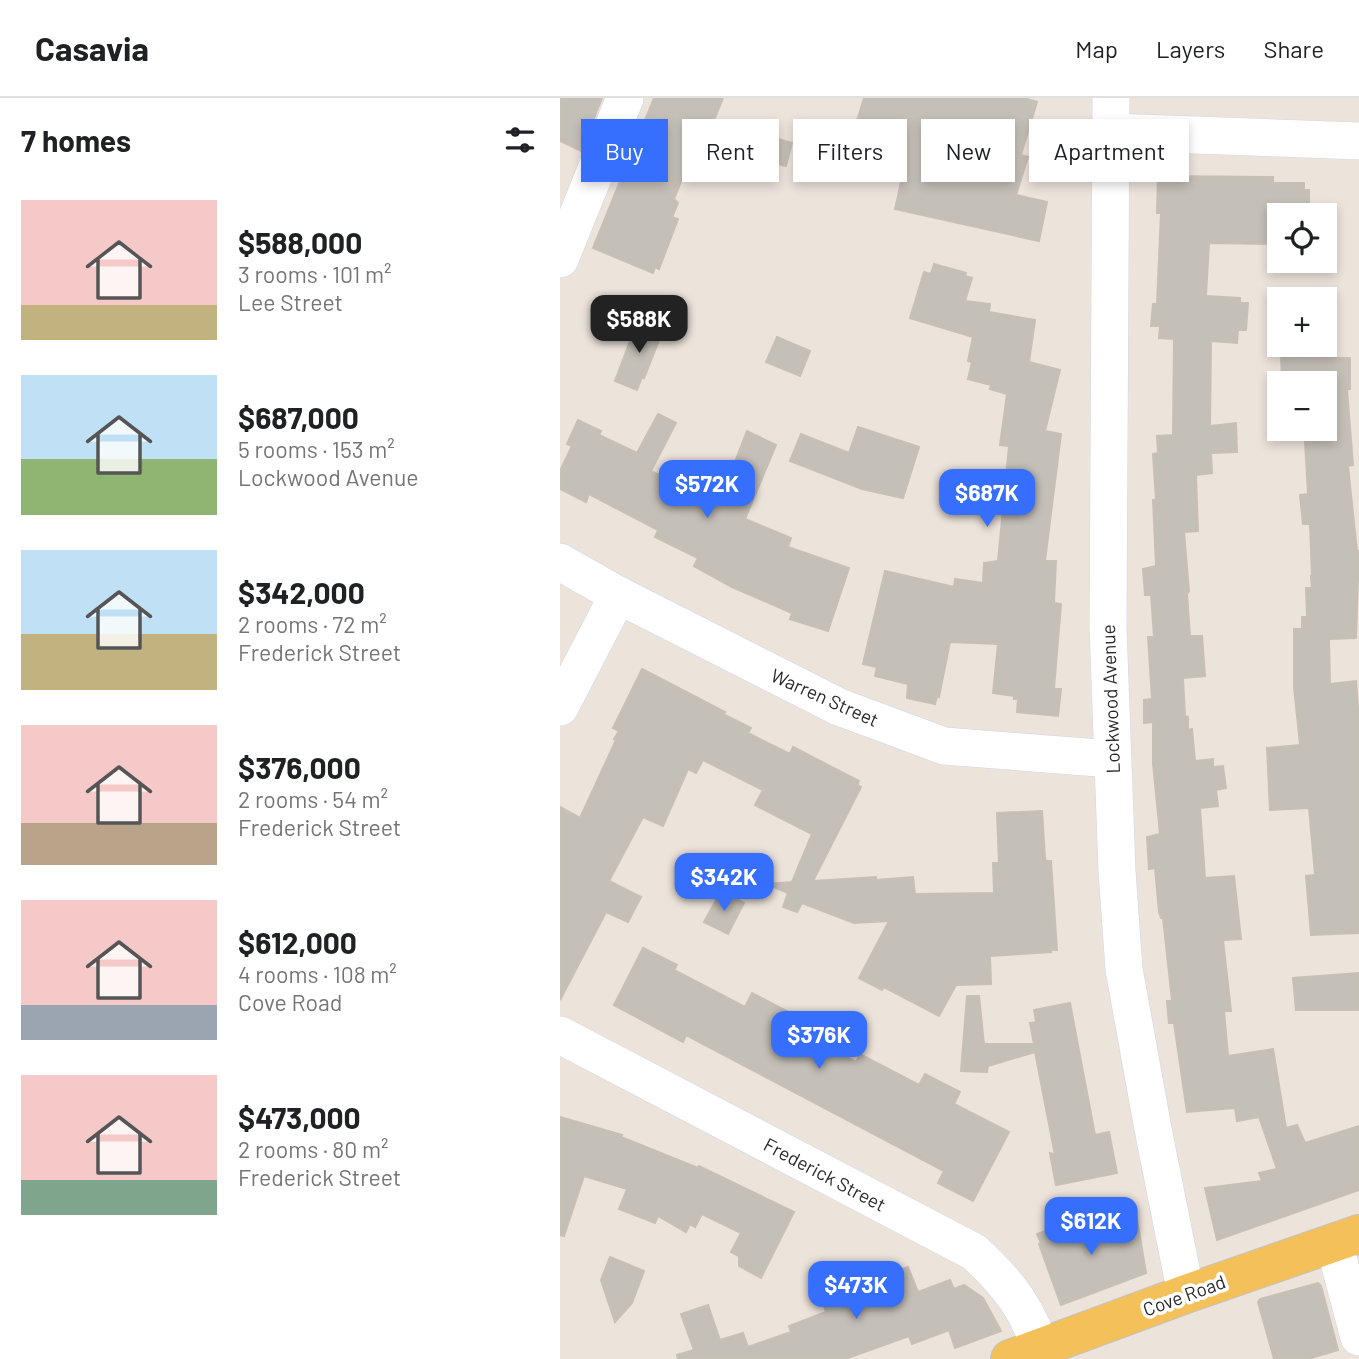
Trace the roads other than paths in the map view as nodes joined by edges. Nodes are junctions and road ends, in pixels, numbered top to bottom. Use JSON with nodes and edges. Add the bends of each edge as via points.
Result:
{"nodes":[{"id":1,"x":625,"y":98,"type":"edge"},
{"id":2,"x":1111,"y":115,"type":"edge"},
{"id":3,"x":1359,"y":141,"type":"edge"},
{"id":4,"x":560,"y":259,"type":"edge"},
{"id":5,"x":560,"y":562,"type":"edge"},
{"id":6,"x":618,"y":595,"type":"junction"},
{"id":7,"x":560,"y":707,"type":"edge"},
{"id":8,"x":1112,"y":759,"type":"junction"},
{"id":9,"x":560,"y":1035,"type":"edge"},
{"id":10,"x":1346,"y":1239,"type":"edge"},
{"id":11,"x":1186,"y":1294,"type":"junction"},
{"id":12,"x":1359,"y":1337,"type":"edge"},
{"id":13,"x":1031,"y":1355,"type":"edge"}],
"edges":[{"from":1,"to":4,"type":"street"},
{"from":2,"to":3,"type":"street"},
{"from":2,"to":8,"type":"street","name":"Lockwood Avenue","via":[[1108,627]]},
{"from":5,"to":6,"type":"street","name":"Warren Street"},
{"from":6,"to":7,"type":"street"},
{"from":6,"to":8,"type":"street","name":"Warren Street","via":[[839,707],[944,746]]},
{"from":8,"to":11,"type":"street","name":"Lockwood Avenue","via":[[1124,969]]},
{"from":9,"to":13,"type":"street","name":"Frederick Street","via":[[974,1252],[1002,1278],[1025,1309]]},
{"from":10,"to":11,"type":"main road","name":"Cove Road"},
{"from":10,"to":12,"type":"street"},
{"from":11,"to":13,"type":"main road","name":"Cove Road"}]}
